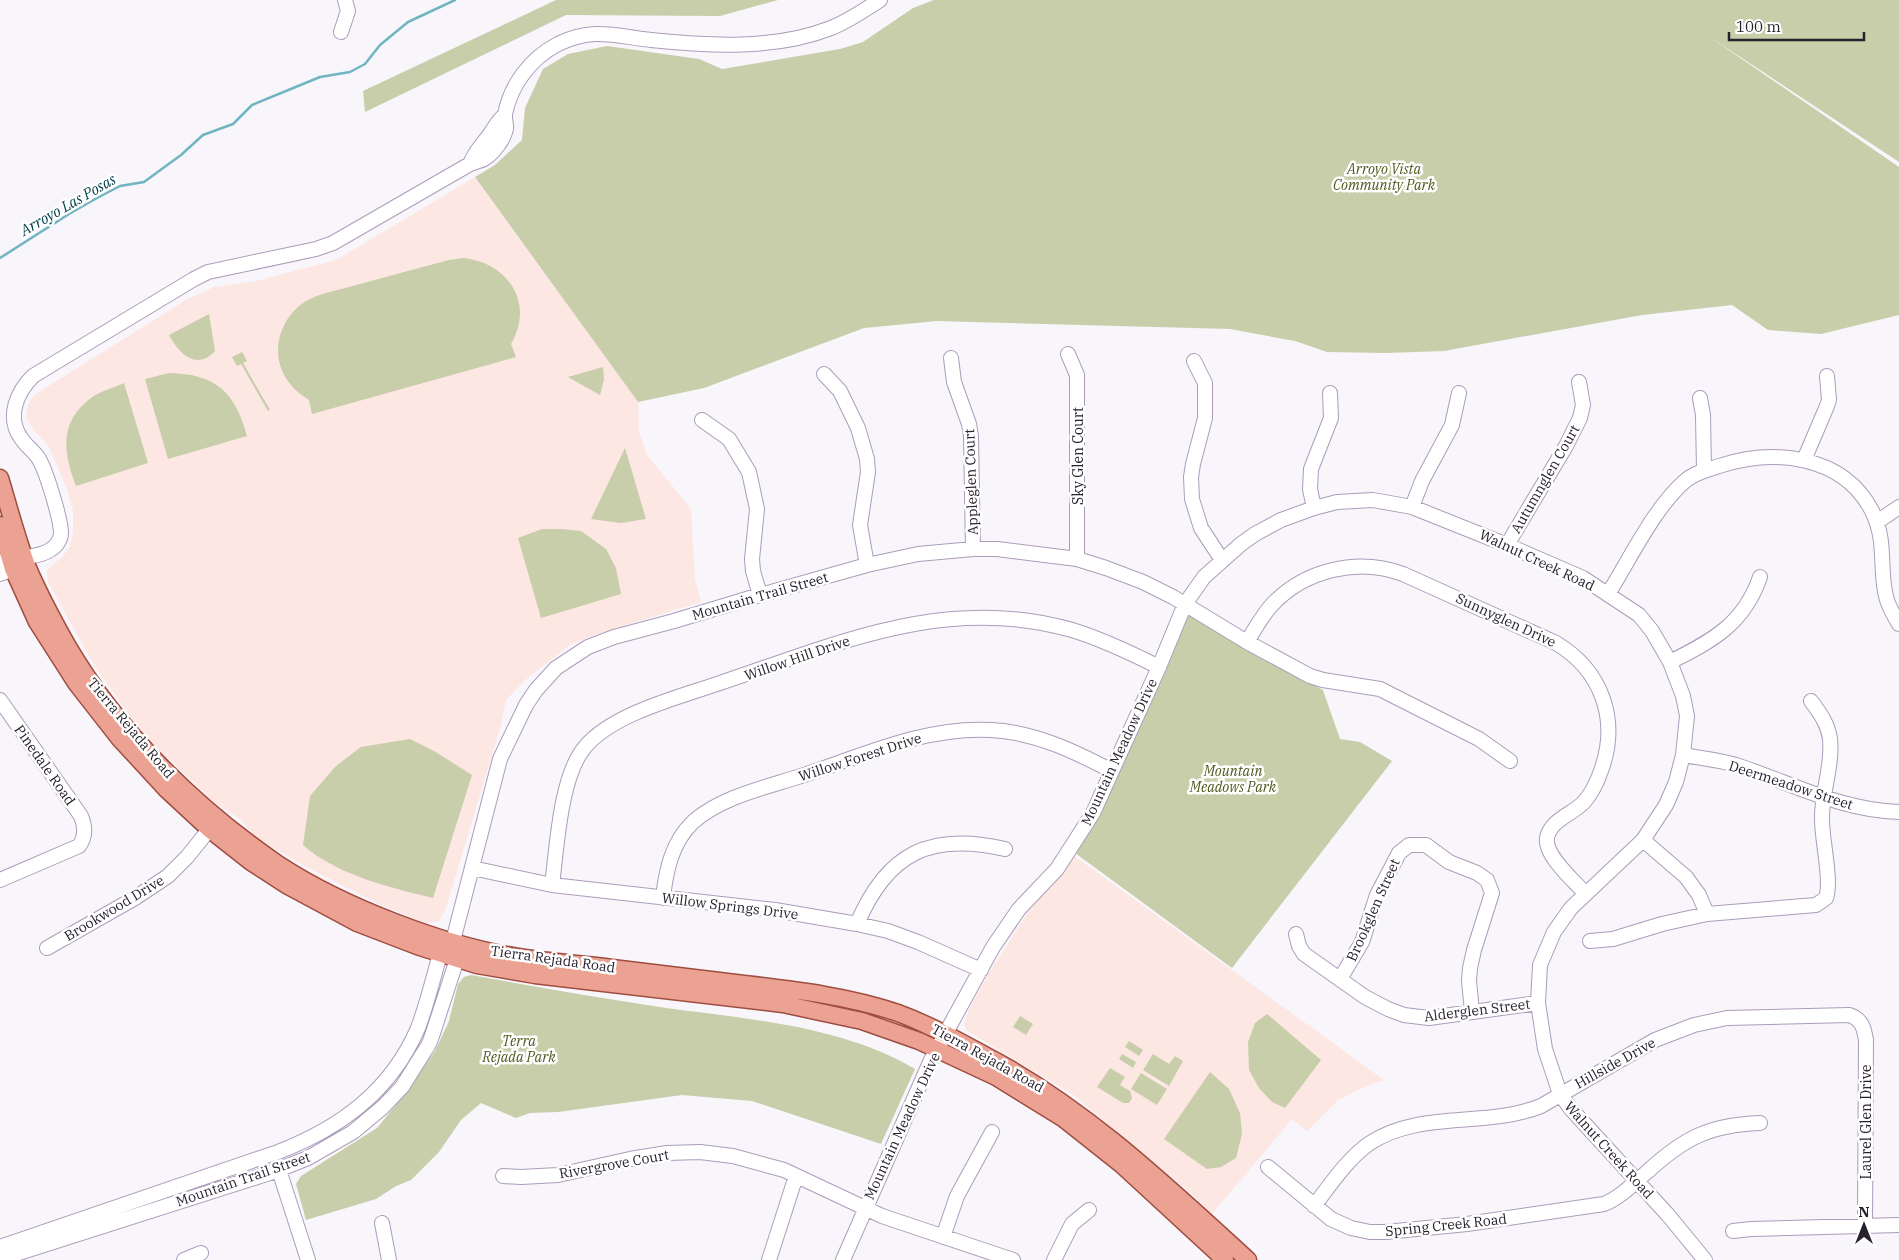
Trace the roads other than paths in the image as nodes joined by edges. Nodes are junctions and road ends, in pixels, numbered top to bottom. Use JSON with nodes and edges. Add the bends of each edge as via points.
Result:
{"nodes":[{"id":1,"x":345,"y":0,"type":"edge"},
{"id":2,"x":880,"y":0,"type":"edge"},
{"id":3,"x":341,"y":32,"type":"dead end"},
{"id":4,"x":1068,"y":354,"type":"dead end"},
{"id":5,"x":951,"y":358,"type":"dead end"},
{"id":6,"x":1194,"y":361,"type":"dead end"},
{"id":7,"x":824,"y":374,"type":"dead end"},
{"id":8,"x":1826,"y":376,"type":"dead end"},
{"id":9,"x":1579,"y":382,"type":"dead end"},
{"id":10,"x":1330,"y":393,"type":"dead end"},
{"id":11,"x":1459,"y":393,"type":"dead end"},
{"id":12,"x":1700,"y":398,"type":"dead end"},
{"id":13,"x":702,"y":420,"type":"dead end"},
{"id":14,"x":1804,"y":460,"type":"junction"},
{"id":15,"x":1704,"y":470,"type":"junction"},
{"id":16,"x":0,"y":478,"type":"edge"},
{"id":17,"x":1412,"y":507,"type":"junction"},
{"id":18,"x":1899,"y":507,"type":"edge"},
{"id":19,"x":1314,"y":508,"type":"junction"},
{"id":20,"x":1877,"y":522,"type":"junction"},
{"id":21,"x":0,"y":525,"type":"edge"},
{"id":22,"x":1507,"y":545,"type":"junction"},
{"id":23,"x":974,"y":549,"type":"junction"},
{"id":24,"x":1077,"y":560,"type":"junction"},
{"id":25,"x":1222,"y":560,"type":"junction"},
{"id":26,"x":16,"y":563,"type":"edge"},
{"id":27,"x":867,"y":565,"type":"junction"},
{"id":28,"x":1760,"y":577,"type":"dead end"},
{"id":29,"x":1608,"y":594,"type":"junction"},
{"id":30,"x":760,"y":595,"type":"junction"},
{"id":31,"x":1185,"y":604,"type":"junction"},
{"id":32,"x":1899,"y":624,"type":"edge"},
{"id":33,"x":1247,"y":642,"type":"junction"},
{"id":34,"x":1670,"y":662,"type":"junction"},
{"id":35,"x":1159,"y":667,"type":"junction"},
{"id":36,"x":0,"y":700,"type":"edge"},
{"id":37,"x":1811,"y":701,"type":"dead end"},
{"id":38,"x":1683,"y":755,"type":"junction"},
{"id":39,"x":1510,"y":761,"type":"dead end"},
{"id":40,"x":1112,"y":771,"type":"junction"},
{"id":41,"x":1824,"y":798,"type":"junction"},
{"id":42,"x":1899,"y":812,"type":"edge"},
{"id":43,"x":214,"y":824,"type":"junction"},
{"id":44,"x":1643,"y":840,"type":"junction"},
{"id":45,"x":1005,"y":849,"type":"dead end"},
{"id":46,"x":472,"y":868,"type":"junction"},
{"id":47,"x":0,"y":880,"type":"edge"},
{"id":48,"x":552,"y":885,"type":"junction"},
{"id":49,"x":1585,"y":893,"type":"junction"},
{"id":50,"x":664,"y":898,"type":"junction"},
{"id":51,"x":1707,"y":914,"type":"junction"},
{"id":52,"x":857,"y":924,"type":"junction"},
{"id":53,"x":1296,"y":934,"type":"dead end"},
{"id":54,"x":453,"y":941,"type":"junction"},
{"id":55,"x":1590,"y":941,"type":"dead end"},
{"id":56,"x":47,"y":948,"type":"dead end"},
{"id":57,"x":440,"y":954,"type":"junction"},
{"id":58,"x":457,"y":959,"type":"junction"},
{"id":59,"x":981,"y":970,"type":"junction"},
{"id":60,"x":1340,"y":979,"type":"junction"},
{"id":61,"x":1538,"y":1003,"type":"junction"},
{"id":62,"x":1472,"y":1010,"type":"junction"},
{"id":63,"x":1860,"y":1021,"type":"joint"},
{"id":64,"x":947,"y":1034,"type":"junction"},
{"id":65,"x":936,"y":1050,"type":"junction"},
{"id":66,"x":1560,"y":1094,"type":"junction"},
{"id":67,"x":1760,"y":1123,"type":"dead end"},
{"id":68,"x":992,"y":1132,"type":"dead end"},
{"id":69,"x":1268,"y":1167,"type":"dead end"},
{"id":70,"x":279,"y":1170,"type":"junction"},
{"id":71,"x":503,"y":1176,"type":"dead end"},
{"id":72,"x":796,"y":1176,"type":"junction"},
{"id":73,"x":1636,"y":1181,"type":"junction"},
{"id":74,"x":1314,"y":1206,"type":"junction"},
{"id":75,"x":865,"y":1208,"type":"junction"},
{"id":76,"x":1089,"y":1210,"type":"dead end"},
{"id":77,"x":382,"y":1223,"type":"dead end"},
{"id":78,"x":1865,"y":1225,"type":"junction"},
{"id":79,"x":1899,"y":1225,"type":"edge"},
{"id":80,"x":1733,"y":1231,"type":"dead end"},
{"id":81,"x":943,"y":1237,"type":"junction"},
{"id":82,"x":0,"y":1247,"type":"edge"},
{"id":83,"x":200,"y":1253,"type":"dead end"},
{"id":84,"x":0,"y":1259,"type":"edge"},
{"id":85,"x":184,"y":1260,"type":"edge"},
{"id":86,"x":308,"y":1260,"type":"edge"},
{"id":87,"x":389,"y":1260,"type":"edge"},
{"id":88,"x":769,"y":1260,"type":"edge"},
{"id":89,"x":843,"y":1260,"type":"edge"},
{"id":90,"x":1013,"y":1260,"type":"edge"},
{"id":91,"x":1054,"y":1260,"type":"edge"},
{"id":92,"x":1225,"y":1260,"type":"edge"},
{"id":93,"x":1248,"y":1260,"type":"edge"},
{"id":94,"x":1705,"y":1260,"type":"edge"}],
"edges":[{"from":1,"to":3,"type":"street","via":[[348,11]]},
{"from":2,"to":26,"type":"street","via":[[832,28],[789,39],[757,43],[694,43],[596,33],[558,44],[528,67],[515,83],[505,115],[504,135],[484,159],[333,243],[194,278],[33,376],[16,399],[16,426],[20,438],[39,460],[61,534],[57,544],[47,551]]},
{"from":4,"to":24,"type":"street","name":"Sky Glen Court","via":[[1078,375]]},
{"from":5,"to":23,"type":"street","name":"Appleglen Court","via":[[954,382],[971,436]]},
{"from":6,"to":25,"type":"street","via":[[1205,383],[1206,418],[1193,464],[1192,499],[1201,528]]},
{"from":7,"to":27,"type":"street","via":[[840,391],[858,428],[867,459],[860,525]]},
{"from":8,"to":14,"type":"street","via":[[1828,406]]},
{"from":9,"to":22,"type":"street","name":"Autumnglen Court","via":[[1583,405],[1580,418]]},
{"from":10,"to":19,"type":"street","via":[[1331,418],[1311,469],[1310,489]]},
{"from":11,"to":17,"type":"street","via":[[1452,425]]},
{"from":12,"to":15,"type":"street"},
{"from":13,"to":30,"type":"street","via":[[729,439],[749,472],[757,509],[752,560]]},
{"from":14,"to":15,"type":"street","via":[[1759,458]]},
{"from":14,"to":20,"type":"street","via":[[1831,469],[1845,478],[1864,499]]},
{"from":15,"to":29,"type":"street","via":[[1689,478],[1666,502]]},
{"from":16,"to":26,"type":"main road","name":"Tierra Rejada Road"},
{"from":17,"to":19,"type":"street","name":"Walnut Creek Road","via":[[1373,500],[1337,502]]},
{"from":17,"to":22,"type":"street","name":"Walnut Creek Road"},
{"from":18,"to":20,"type":"street"},
{"from":19,"to":25,"type":"street","name":"Walnut Creek Road","via":[[1255,534]]},
{"from":20,"to":32,"type":"street","via":[[1883,548],[1887,599]]},
{"from":21,"to":26,"type":"main road","name":"Tierra Rejada Road"},
{"from":22,"to":29,"type":"street","name":"Walnut Creek Road","via":[[1583,578]]},
{"from":23,"to":24,"type":"street","name":"Mountain Trail Street"},
{"from":23,"to":27,"type":"street","name":"Mountain Trail Street","via":[[918,554]]},
{"from":24,"to":31,"type":"street","name":"Mountain Trail Street","via":[[1143,582]]},
{"from":25,"to":31,"type":"street","name":"Walnut Creek Road","via":[[1204,577]]},
{"from":26,"to":43,"type":"main road","name":"Tierra Rejada Road","via":[[37,622],[92,705],[167,790]]},
{"from":27,"to":30,"type":"street","name":"Mountain Trail Street"},
{"from":28,"to":34,"type":"street","via":[[1754,595],[1730,625],[1702,646]]},
{"from":29,"to":34,"type":"street","name":"Walnut Creek Road","via":[[1646,622]]},
{"from":30,"to":46,"type":"street","name":"Mountain Trail Street","via":[[605,640],[588,647],[552,672],[526,704],[500,759]]},
{"from":31,"to":33,"type":"street","name":"Mountain Trail Street"},
{"from":31,"to":35,"type":"street","name":"Mountain Meadow Drive"},
{"from":33,"to":39,"type":"street","name":"Mountain Trail Street","via":[[1310,676],[1380,689],[1478,739]]},
{"from":33,"to":49,"type":"street","name":"Sunnyglen Drive","via":[[1271,606],[1293,587],[1336,569],[1374,566],[1403,574],[1569,650],[1598,685],[1607,716],[1608,742],[1605,759],[1591,793],[1554,824],[1546,843],[1551,855]]},
{"from":34,"to":38,"type":"street","name":"Walnut Creek Road","via":[[1686,706]]},
{"from":35,"to":40,"type":"street","name":"Mountain Meadow Drive"},
{"from":35,"to":48,"type":"street","name":"Willow Hill Drive","via":[[1071,630],[1021,620],[964,618],[910,624],[868,634],[683,696],[611,725],[583,749],[567,789]]},
{"from":36,"to":47,"type":"street","name":"Pinedale Road","via":[[81,816],[85,833],[80,846]]},
{"from":37,"to":41,"type":"street","via":[[1826,725],[1830,741]]},
{"from":38,"to":41,"type":"street","name":"Deermeadow Street","via":[[1734,765]]},
{"from":38,"to":44,"type":"street","name":"Walnut Creek Road","via":[[1666,805]]},
{"from":40,"to":50,"type":"street","name":"Willow Forest Drive","via":[[1048,742],[992,730],[941,733],[896,744],[738,797],[709,811],[681,837],[672,854]]},
{"from":40,"to":59,"type":"street","name":"Mountain Meadow Drive","via":[[1093,814],[1071,850],[1019,909]]},
{"from":41,"to":42,"type":"street","name":"Deermeadow Street","via":[[1858,807]]},
{"from":41,"to":51,"type":"street","via":[[1822,829],[1827,894],[1821,903]]},
{"from":43,"to":54,"type":"main road","name":"Tierra Rejada Road","via":[[333,894]]},
{"from":43,"to":56,"type":"street","name":"Brookwood Drive","via":[[168,876]]},
{"from":43,"to":57,"type":"main road","name":"Tierra Rejada Road","via":[[251,862],[329,910]]},
{"from":44,"to":49,"type":"street","name":"Walnut Creek Road"},
{"from":44,"to":51,"type":"street","via":[[1686,878],[1699,895]]},
{"from":45,"to":52,"type":"street","via":[[959,843],[911,855],[884,876],[866,902]]},
{"from":46,"to":48,"type":"street","name":"Willow Springs Drive"},
{"from":46,"to":54,"type":"street","name":"Mountain Trail Street"},
{"from":48,"to":50,"type":"street","name":"Willow Springs Drive"},
{"from":49,"to":61,"type":"street","name":"Walnut Creek Road","via":[[1560,921],[1546,948],[1540,965]]},
{"from":50,"to":52,"type":"street","name":"Willow Springs Drive","via":[[775,910]]},
{"from":51,"to":55,"type":"street","via":[[1613,939]]},
{"from":52,"to":59,"type":"street","name":"Willow Springs Drive","via":[[918,942]]},
{"from":53,"to":60,"type":"street","name":"Alderglen Street","via":[[1304,954]]},
{"from":54,"to":57,"type":"street","name":"Mountain Trail Street"},
{"from":54,"to":58,"type":"street","name":"Mountain Trail Street"},
{"from":54,"to":64,"type":"main road","name":"Tierra Rejada Road","via":[[521,957],[835,997],[894,1012]]},
{"from":57,"to":58,"type":"main road","name":"Tierra Rejada Road"},
{"from":57,"to":82,"type":"street","name":"Mountain Trail Street","via":[[419,1025],[408,1048],[380,1088],[343,1120],[313,1138],[278,1152]]},
{"from":58,"to":65,"type":"main road","name":"Tierra Rejada Road","via":[[535,975],[817,1010],[862,1021]]},
{"from":58,"to":70,"type":"street","name":"Mountain Trail Street","via":[[429,1044],[402,1086],[353,1132],[308,1158]]},
{"from":59,"to":64,"type":"street","name":"Mountain Meadow Drive"},
{"from":60,"to":62,"type":"street","name":"Alderglen Street","via":[[1365,997],[1404,1015],[1428,1018]]},
{"from":60,"to":62,"type":"street","name":"Brookglen Street","via":[[1362,942],[1377,896],[1399,853],[1409,845],[1426,845],[1449,862],[1477,873],[1490,885],[1492,897],[1470,968]]},
{"from":61,"to":62,"type":"street","name":"Alderglen Street"},
{"from":61,"to":66,"type":"street","name":"Walnut Creek Road","via":[[1545,1049]]},
{"from":63,"to":66,"type":"street","name":"Hillside Drive","via":[[1852,1016],[1727,1018],[1694,1025],[1655,1040]]},
{"from":63,"to":78,"type":"street","name":"Laurel Glen Drive","via":[[1866,1040]]},
{"from":64,"to":65,"type":"street","name":"Mountain Meadow Drive"},
{"from":64,"to":93,"type":"main road","name":"Tierra Rejada Road","via":[[1074,1109],[1132,1156]]},
{"from":65,"to":75,"type":"street","name":"Mountain Meadow Drive"},
{"from":65,"to":92,"type":"main road","name":"Tierra Rejada Road","via":[[996,1077],[1064,1120],[1122,1165]]},
{"from":66,"to":73,"type":"street","name":"Walnut Creek Road"},
{"from":66,"to":74,"type":"street","name":"Hillside Drive","via":[[1525,1113],[1394,1131],[1361,1151]]},
{"from":67,"to":73,"type":"street","name":"Spring Creek Road","via":[[1721,1127],[1684,1141]]},
{"from":68,"to":81,"type":"street","via":[[957,1196]]},
{"from":69,"to":74,"type":"street","name":"Spring Creek Road"},
{"from":70,"to":84,"type":"street","name":"Mountain Trail Street"},
{"from":70,"to":86,"type":"street"},
{"from":71,"to":72,"type":"street","name":"Rivergrove Court","via":[[558,1175],[647,1155],[700,1152],[742,1158]]},
{"from":72,"to":75,"type":"street","name":"Rivergrove Court"},
{"from":72,"to":88,"type":"street"},
{"from":73,"to":74,"type":"street","name":"Spring Creek Road","via":[[1610,1202],[1594,1206],[1386,1232],[1346,1226]]},
{"from":73,"to":94,"type":"street","name":"Walnut Creek Road"},
{"from":75,"to":81,"type":"street","name":"Rivergrove Court"},
{"from":75,"to":89,"type":"street","name":"Mountain Meadow Drive"},
{"from":76,"to":91,"type":"street","via":[[1072,1224]]},
{"from":77,"to":87,"type":"street"},
{"from":78,"to":79,"type":"street"},
{"from":78,"to":80,"type":"street"},
{"from":81,"to":90,"type":"street","name":"Rivergrove Court"},
{"from":83,"to":85,"type":"street"}]}
